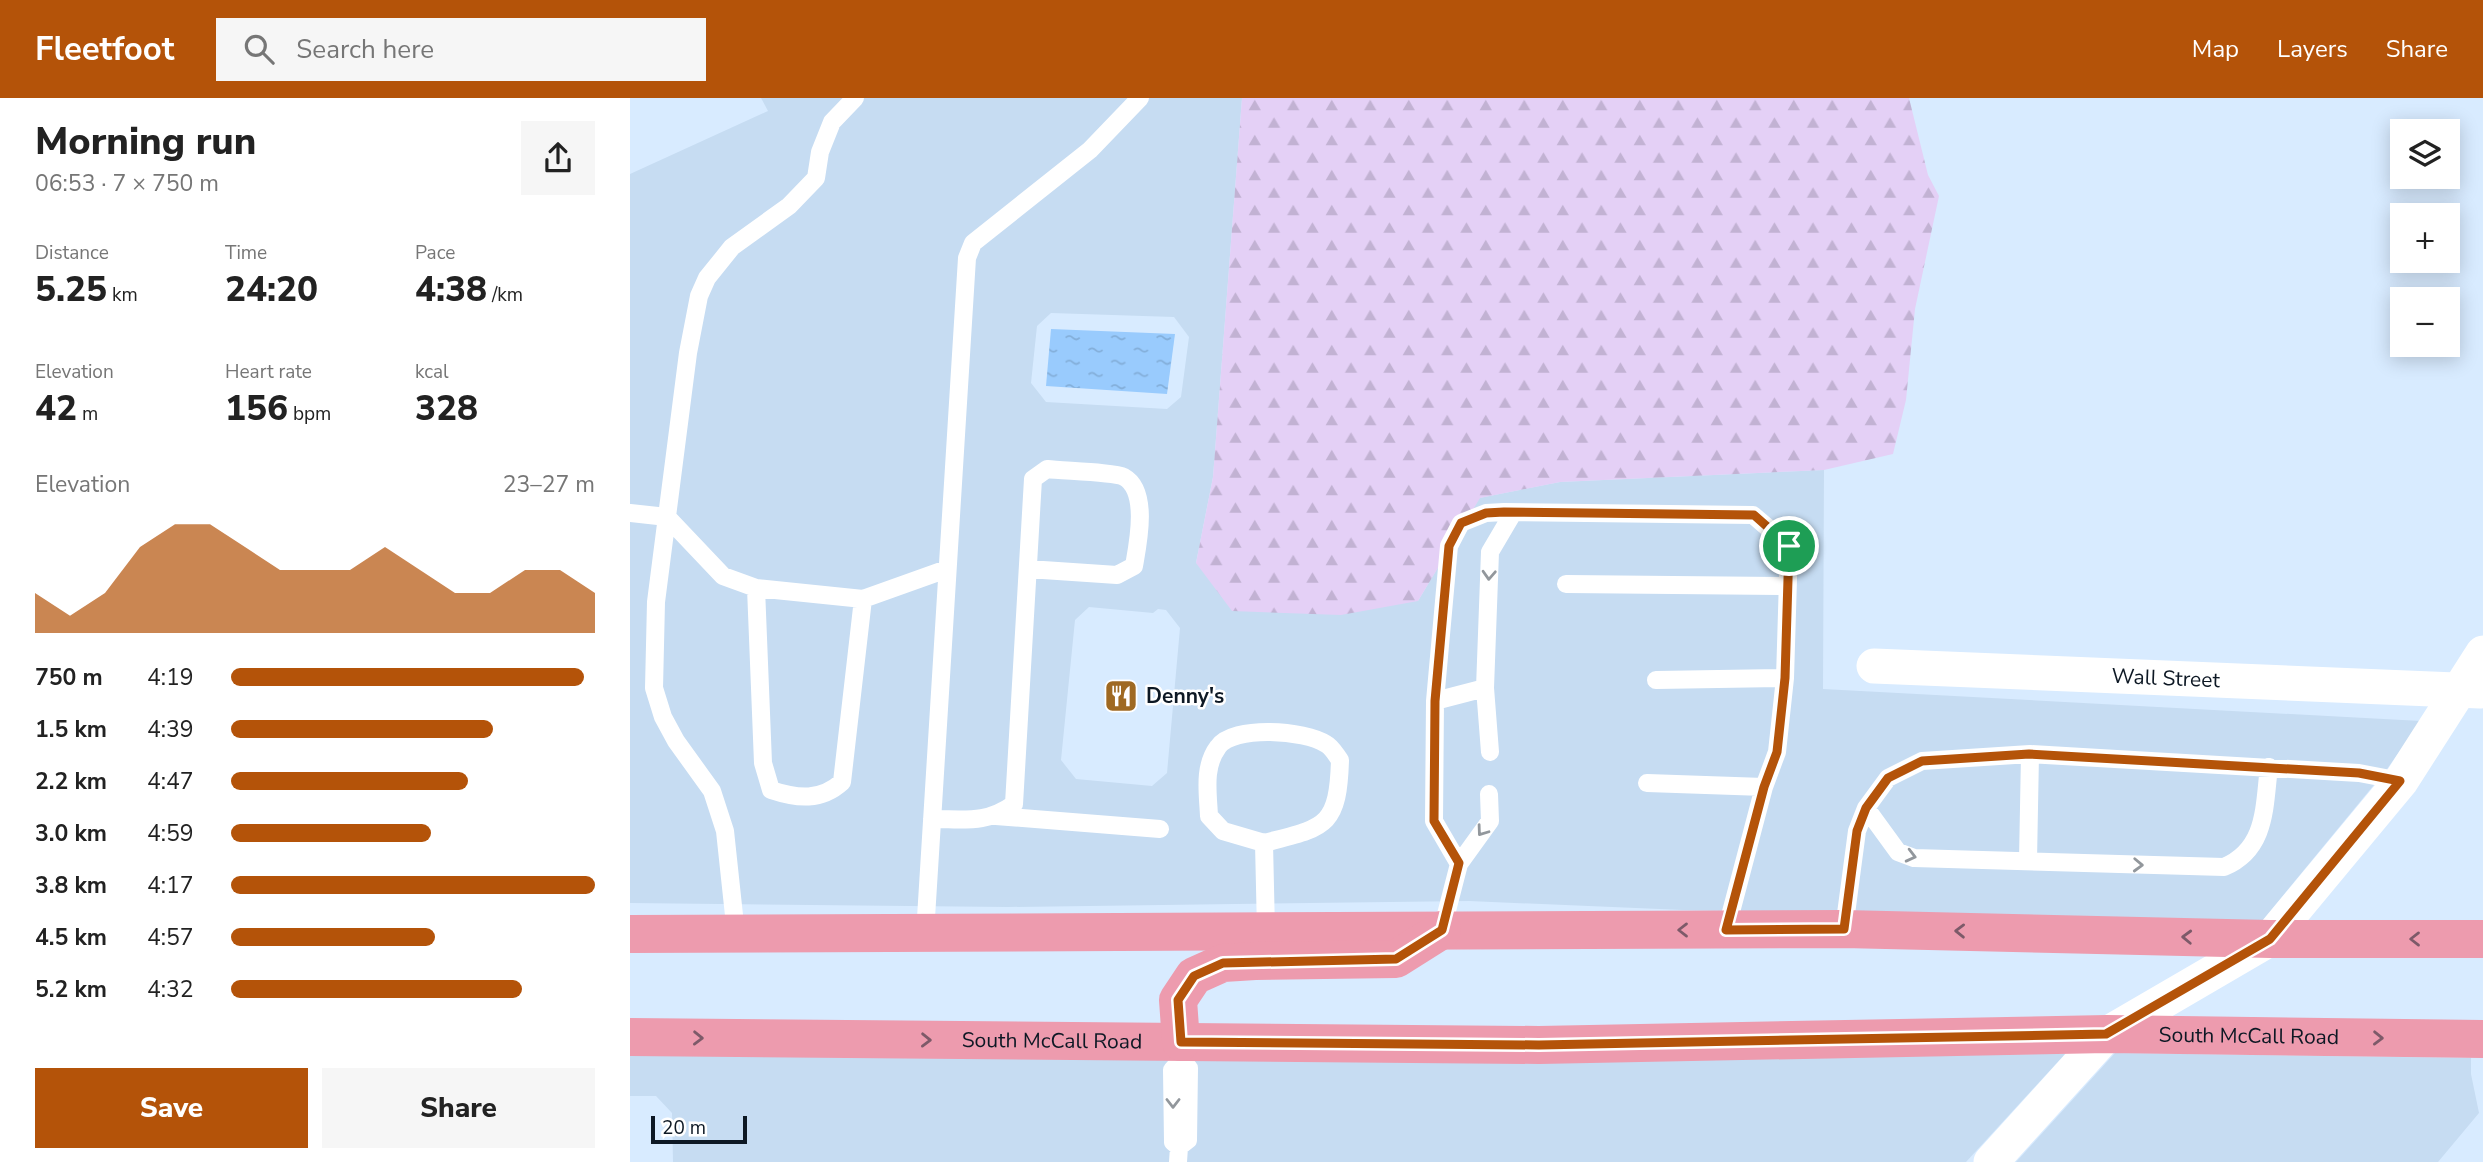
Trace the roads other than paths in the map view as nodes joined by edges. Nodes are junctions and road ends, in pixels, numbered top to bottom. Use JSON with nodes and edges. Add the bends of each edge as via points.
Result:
{"nodes":[{"id":1,"x":855,"y":98,"type":"edge"},
{"id":2,"x":1140,"y":98,"type":"edge"},
{"id":3,"x":630,"y":513,"type":"edge"},
{"id":4,"x":1513,"y":513,"type":"junction"},
{"id":5,"x":667,"y":517,"type":"junction"},
{"id":6,"x":947,"y":569,"type":"junction"},
{"id":7,"x":1028,"y":569,"type":"junction"},
{"id":8,"x":1566,"y":584,"type":"dead end"},
{"id":9,"x":1787,"y":586,"type":"junction"},
{"id":10,"x":756,"y":588,"type":"junction"},
{"id":11,"x":863,"y":599,"type":"junction"},
{"id":12,"x":2483,"y":653,"type":"edge"},
{"id":13,"x":1874,"y":666,"type":"dead end"},
{"id":14,"x":1785,"y":678,"type":"junction"},
{"id":15,"x":1656,"y":680,"type":"dead end"},
{"id":16,"x":1485,"y":688,"type":"junction"},
{"id":17,"x":2472,"y":692,"type":"edge"},
{"id":18,"x":1435,"y":701,"type":"junction"},
{"id":19,"x":1490,"y":752,"type":"dead end"},
{"id":20,"x":2029,"y":754,"type":"junction"},
{"id":21,"x":2269,"y":767,"type":"junction"},
{"id":22,"x":2400,"y":781,"type":"junction"},
{"id":23,"x":1647,"y":783,"type":"dead end"},
{"id":24,"x":1764,"y":787,"type":"junction"},
{"id":25,"x":1489,"y":794,"type":"dead end"},
{"id":26,"x":1866,"y":808,"type":"junction"},
{"id":27,"x":996,"y":816,"type":"junction"},
{"id":28,"x":932,"y":819,"type":"junction"},
{"id":29,"x":1160,"y":829,"type":"dead end"},
{"id":30,"x":1264,"y":843,"type":"junction"},
{"id":31,"x":2028,"y":862,"type":"junction"},
{"id":32,"x":1459,"y":863,"type":"junction"},
{"id":33,"x":1844,"y":929,"type":"junction"},
{"id":34,"x":1442,"y":930,"type":"junction"},
{"id":35,"x":1726,"y":930,"type":"junction"},
{"id":36,"x":1266,"y":931,"type":"junction"},
{"id":37,"x":630,"y":934,"type":"edge"},
{"id":38,"x":736,"y":934,"type":"junction"},
{"id":39,"x":925,"y":934,"type":"junction"},
{"id":40,"x":2270,"y":939,"type":"junction"},
{"id":41,"x":2483,"y":939,"type":"edge"},
{"id":42,"x":2106,"y":1034,"type":"junction"},
{"id":43,"x":630,"y":1037,"type":"edge"},
{"id":44,"x":2483,"y":1039,"type":"edge"},
{"id":45,"x":1181,"y":1051,"type":"junction"},
{"id":46,"x":1179,"y":1155,"type":"edge"},
{"id":47,"x":1990,"y":1162,"type":"edge"}],
"edges":[{"from":1,"to":5,"type":"lane","via":[[832,122],[816,178],[789,206],[732,247],[707,278],[688,353]]},
{"from":2,"to":6,"type":"lane","via":[[1090,150],[973,243],[967,258]]},
{"from":3,"to":5,"type":"lane"},
{"from":4,"to":9,"type":"lane","via":[[1754,515],[1789,546]]},
{"from":4,"to":16,"type":"lane","one_way":true,"via":[[1490,552]]},
{"from":4,"to":18,"type":"lane","via":[[1486,513],[1461,523],[1449,546]]},
{"from":5,"to":10,"type":"lane","via":[[723,576]]},
{"from":5,"to":38,"type":"lane","via":[[656,602],[654,688],[663,717],[712,791],[725,831]]},
{"from":6,"to":11,"type":"lane"},
{"from":6,"to":28,"type":"lane"},
{"from":7,"to":7,"type":"lane","via":[[1033,479],[1047,469],[1123,476],[1133,486],[1141,512],[1134,566],[1117,575]]},
{"from":7,"to":27,"type":"lane","via":[[1014,804]]},
{"from":8,"to":9,"type":"lane"},
{"from":9,"to":14,"type":"lane"},
{"from":10,"to":11,"type":"lane"},
{"from":10,"to":11,"type":"lane","via":[[763,763],[772,790],[791,796],[828,794],[842,782]]},
{"from":12,"to":17,"type":"street"},
{"from":13,"to":17,"type":"street","name":"Wall Street"},
{"from":14,"to":15,"type":"lane"},
{"from":14,"to":24,"type":"lane","via":[[1777,752]]},
{"from":16,"to":18,"type":"lane"},
{"from":16,"to":19,"type":"lane"},
{"from":17,"to":22,"type":"street"},
{"from":18,"to":32,"type":"lane","via":[[1434,821]]},
{"from":20,"to":21,"type":"lane"},
{"from":20,"to":26,"type":"lane","via":[[1922,761],[1888,778]]},
{"from":20,"to":31,"type":"lane"},
{"from":21,"to":22,"type":"lane","via":[[2359,773]]},
{"from":31,"to":21,"type":"lane","one_way":true,"via":[[2224,867],[2241,857],[2260,834]]},
{"from":22,"to":40,"type":"street"},
{"from":23,"to":24,"type":"lane"},
{"from":24,"to":35,"type":"lane"},
{"from":25,"to":32,"type":"lane","one_way":true,"via":[[1490,821]]},
{"from":26,"to":31,"type":"lane","one_way":true,"via":[[1898,852],[1914,858]]},
{"from":26,"to":33,"type":"lane","via":[[1857,831]]},
{"from":27,"to":28,"type":"lane"},
{"from":27,"to":29,"type":"lane"},
{"from":28,"to":39,"type":"lane"},
{"from":30,"to":30,"type":"lane","via":[[1315,829],[1335,811],[1340,760],[1327,744],[1299,733],[1239,734],[1219,745],[1208,767],[1209,816],[1223,831]]},
{"from":30,"to":36,"type":"lane"},
{"from":32,"to":34,"type":"lane"},
{"from":33,"to":35,"type":"main road"},
{"from":40,"to":33,"type":"main road","one_way":true},
{"from":35,"to":34,"type":"main road","one_way":true},
{"from":34,"to":36,"type":"main road"},
{"from":34,"to":45,"type":"main road","via":[[1396,959],[1223,963],[1194,976],[1178,1000]]},
{"from":36,"to":39,"type":"main road"},
{"from":37,"to":38,"type":"main road"},
{"from":38,"to":39,"type":"main road"},
{"from":41,"to":40,"type":"main road","one_way":true},
{"from":40,"to":42,"type":"street"},
{"from":42,"to":44,"type":"main road","name":"South McCall Road","one_way":true},
{"from":42,"to":45,"type":"main road","name":"South McCall Road"},
{"from":42,"to":47,"type":"street"},
{"from":43,"to":45,"type":"main road","name":"South McCall Road","one_way":true},
{"from":45,"to":46,"type":"lane","via":[[1189,1068],[1188,1140]]}]}
